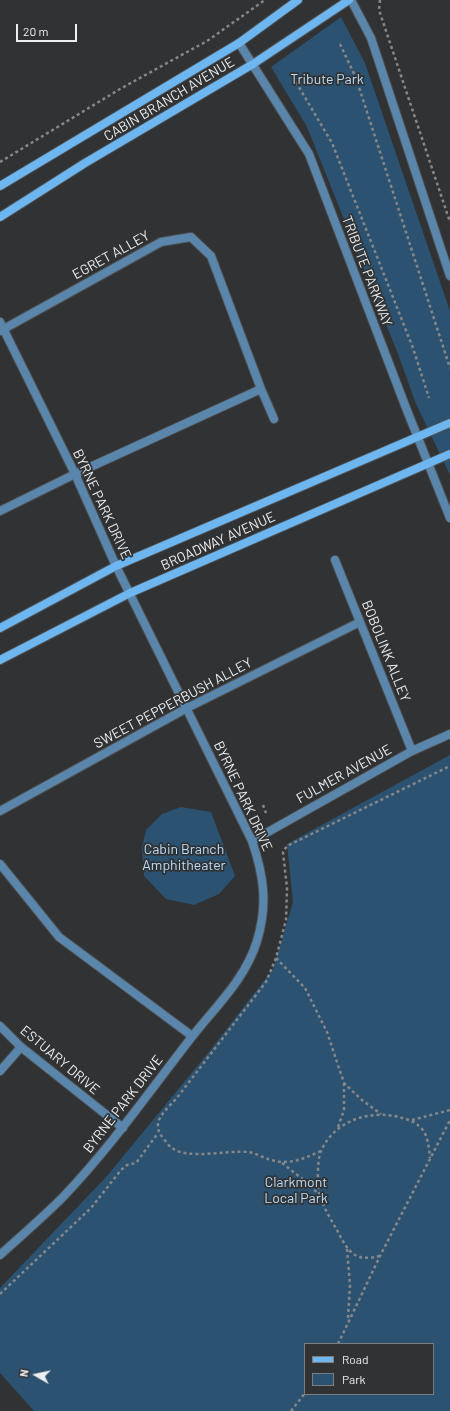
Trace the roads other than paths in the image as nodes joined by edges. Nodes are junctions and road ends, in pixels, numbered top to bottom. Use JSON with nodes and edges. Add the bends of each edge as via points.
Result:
{"nodes":[{"id":1,"x":298,"y":0,"type":"edge"},
{"id":2,"x":350,"y":0,"type":"edge"},
{"id":3,"x":239,"y":43,"type":"junction"},
{"id":4,"x":253,"y":64,"type":"junction"},
{"id":5,"x":0,"y":186,"type":"edge"},
{"id":6,"x":0,"y":216,"type":"edge"},
{"id":7,"x":450,"y":276,"type":"edge"},
{"id":8,"x":1,"y":327,"type":"edge"},
{"id":9,"x":261,"y":389,"type":"junction"},
{"id":10,"x":274,"y":419,"type":"dead end"},
{"id":11,"x":450,"y":423,"type":"edge"},
{"id":12,"x":417,"y":438,"type":"junction"},
{"id":13,"x":450,"y":454,"type":"edge"},
{"id":14,"x":428,"y":463,"type":"junction"},
{"id":15,"x":75,"y":474,"type":"junction"},
{"id":16,"x":0,"y":511,"type":"edge"},
{"id":17,"x":450,"y":518,"type":"edge"},
{"id":18,"x":335,"y":560,"type":"dead end"},
{"id":19,"x":116,"y":566,"type":"junction"},
{"id":20,"x":130,"y":593,"type":"junction"},
{"id":21,"x":360,"y":622,"type":"junction"},
{"id":22,"x":0,"y":628,"type":"edge"},
{"id":23,"x":0,"y":660,"type":"edge"},
{"id":24,"x":187,"y":708,"type":"junction"},
{"id":25,"x":450,"y":734,"type":"edge"},
{"id":26,"x":412,"y":751,"type":"junction"},
{"id":27,"x":0,"y":811,"type":"edge"},
{"id":28,"x":252,"y":841,"type":"junction"},
{"id":29,"x":0,"y":864,"type":"edge"},
{"id":30,"x":0,"y":1026,"type":"edge"},
{"id":31,"x":192,"y":1036,"type":"junction"},
{"id":32,"x":21,"y":1047,"type":"junction"},
{"id":33,"x":0,"y":1071,"type":"edge"},
{"id":34,"x":123,"y":1128,"type":"junction"},
{"id":35,"x":0,"y":1256,"type":"edge"}],
"edges":[{"from":1,"to":3,"type":"street","name":"CABIN BRANCH AVENUE"},
{"from":2,"to":4,"type":"street","name":"CABIN BRANCH AVENUE"},
{"from":2,"to":7,"type":"street","via":[[371,38]]},
{"from":3,"to":4,"type":"street","name":"TRIBUTE PARKWAY"},
{"from":3,"to":5,"type":"street","name":"CABIN BRANCH AVENUE"},
{"from":4,"to":6,"type":"street","name":"CABIN BRANCH AVENUE"},
{"from":4,"to":12,"type":"street","name":"TRIBUTE PARKWAY","via":[[309,154]]},
{"from":8,"to":9,"type":"street","name":"EGRET ALLEY","via":[[161,242],[192,237],[211,256]]},
{"from":8,"to":15,"type":"street","name":"BYRNE PARK DRIVE"},
{"from":9,"to":10,"type":"street","name":"EGRET ALLEY"},
{"from":9,"to":15,"type":"street"},
{"from":11,"to":12,"type":"street","name":"BROADWAY AVENUE"},
{"from":12,"to":14,"type":"street","name":"TRIBUTE PARKWAY"},
{"from":12,"to":19,"type":"street","name":"BROADWAY AVENUE"},
{"from":13,"to":14,"type":"street","name":"BROADWAY AVENUE"},
{"from":14,"to":17,"type":"street","name":"TRIBUTE PARKWAY"},
{"from":14,"to":20,"type":"street","name":"BROADWAY AVENUE"},
{"from":15,"to":16,"type":"street"},
{"from":15,"to":19,"type":"street","name":"BYRNE PARK DRIVE"},
{"from":18,"to":21,"type":"street","name":"BOBOLINK ALLEY"},
{"from":19,"to":20,"type":"street","name":"BYRNE PARK DRIVE"},
{"from":19,"to":22,"type":"street","name":"BROADWAY AVENUE"},
{"from":20,"to":23,"type":"street","name":"BROADWAY AVENUE"},
{"from":20,"to":24,"type":"street","name":"BYRNE PARK DRIVE"},
{"from":21,"to":24,"type":"street","name":"SWEET PEPPERBUSH ALLEY"},
{"from":21,"to":26,"type":"street","name":"BOBOLINK ALLEY"},
{"from":24,"to":27,"type":"street","name":"SWEET PEPPERBUSH ALLEY"},
{"from":24,"to":28,"type":"street","name":"BYRNE PARK DRIVE"},
{"from":25,"to":26,"type":"street","name":"FULMER AVENUE"},
{"from":26,"to":28,"type":"street","name":"FULMER AVENUE"},
{"from":28,"to":31,"type":"street","name":"BYRNE PARK DRIVE","via":[[262,868],[264,894],[257,942],[235,985]]},
{"from":29,"to":31,"type":"street","via":[[60,937]]},
{"from":30,"to":32,"type":"street","name":"ESTUARY DRIVE"},
{"from":31,"to":34,"type":"street","name":"BYRNE PARK DRIVE"},
{"from":32,"to":33,"type":"street"},
{"from":32,"to":34,"type":"street","name":"ESTUARY DRIVE"},
{"from":34,"to":35,"type":"street","name":"BYRNE PARK DRIVE","via":[[62,1198]]}]}
